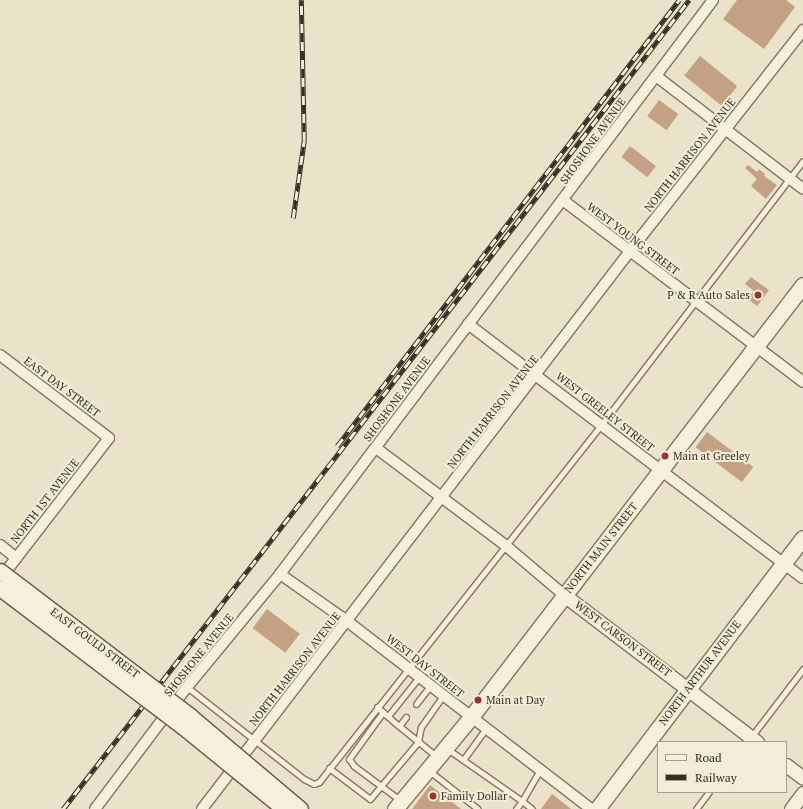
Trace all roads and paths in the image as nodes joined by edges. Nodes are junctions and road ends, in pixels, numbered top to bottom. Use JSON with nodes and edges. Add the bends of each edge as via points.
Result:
{"nodes":[{"id":1,"x":713,"y":0,"type":"edge"},
{"id":2,"x":803,"y":30,"type":"edge"},
{"id":3,"x":656,"y":76,"type":"junction"},
{"id":4,"x":725,"y":128,"type":"junction"},
{"id":5,"x":803,"y":161,"type":"edge"},
{"id":6,"x":790,"y":179,"type":"junction"},
{"id":7,"x":803,"y":189,"type":"edge"},
{"id":8,"x":564,"y":201,"type":"junction"},
{"id":9,"x":630,"y":251,"type":"junction"},
{"id":10,"x":803,"y":285,"type":"edge"},
{"id":11,"x":694,"y":301,"type":"junction"},
{"id":12,"x":468,"y":324,"type":"junction"},
{"id":13,"x":757,"y":346,"type":"junction"},
{"id":14,"x":0,"y":355,"type":"edge"},
{"id":15,"x":537,"y":374,"type":"junction"},
{"id":16,"x":803,"y":382,"type":"edge"},
{"id":17,"x":601,"y":425,"type":"junction"},
{"id":18,"x":109,"y":438,"type":"joint"},
{"id":19,"x":376,"y":448,"type":"junction"},
{"id":20,"x":661,"y":470,"type":"junction"},
{"id":21,"x":442,"y":497,"type":"junction"},
{"id":22,"x":803,"y":538,"type":"edge"},
{"id":23,"x":0,"y":545,"type":"edge"},
{"id":24,"x":505,"y":545,"type":"junction"},
{"id":25,"x":16,"y":558,"type":"junction"},
{"id":26,"x":784,"y":563,"type":"junction"},
{"id":27,"x":0,"y":571,"type":"edge"},
{"id":28,"x":280,"y":574,"type":"junction"},
{"id":29,"x":803,"y":578,"type":"edge"},
{"id":30,"x":0,"y":579,"type":"edge"},
{"id":31,"x":0,"y":588,"type":"edge"},
{"id":32,"x":564,"y":595,"type":"junction"},
{"id":33,"x":347,"y":621,"type":"junction"},
{"id":34,"x":407,"y":667,"type":"junction"},
{"id":35,"x":803,"y":669,"type":"edge"},
{"id":36,"x":419,"y":677,"type":"junction"},
{"id":37,"x":430,"y":686,"type":"junction"},
{"id":38,"x":187,"y":687,"type":"junction"},
{"id":39,"x":688,"y":689,"type":"junction"},
{"id":40,"x":444,"y":696,"type":"junction"},
{"id":41,"x":416,"y":704,"type":"dead end"},
{"id":42,"x":377,"y":707,"type":"junction"},
{"id":43,"x":386,"y":714,"type":"junction"},
{"id":44,"x":406,"y":717,"type":"dead end"},
{"id":45,"x":471,"y":717,"type":"junction"},
{"id":46,"x":186,"y":721,"type":"junction"},
{"id":47,"x":399,"y":726,"type":"junction"},
{"id":48,"x":486,"y":728,"type":"junction"},
{"id":49,"x":751,"y":740,"type":"edge"},
{"id":50,"x":255,"y":741,"type":"junction"},
{"id":51,"x":418,"y":742,"type":"junction"},
{"id":52,"x":441,"y":752,"type":"junction"},
{"id":53,"x":463,"y":760,"type":"junction"},
{"id":54,"x":787,"y":766,"type":"edge"},
{"id":55,"x":329,"y":768,"type":"junction"},
{"id":56,"x":427,"y":770,"type":"junction"},
{"id":57,"x":540,"y":770,"type":"junction"},
{"id":58,"x":803,"y":778,"type":"edge"},
{"id":59,"x":382,"y":786,"type":"junction"},
{"id":60,"x":708,"y":793,"type":"edge"},
{"id":61,"x":803,"y":793,"type":"edge"},
{"id":62,"x":522,"y":801,"type":"junction"},
{"id":63,"x":396,"y":806,"type":"edge"},
{"id":64,"x":96,"y":809,"type":"edge"},
{"id":65,"x":202,"y":809,"type":"edge"},
{"id":66,"x":284,"y":809,"type":"edge"},
{"id":67,"x":300,"y":809,"type":"edge"},
{"id":68,"x":478,"y":809,"type":"edge"},
{"id":69,"x":516,"y":809,"type":"edge"},
{"id":70,"x":532,"y":809,"type":"edge"},
{"id":71,"x":591,"y":809,"type":"edge"},
{"id":72,"x":597,"y":809,"type":"edge"},
{"id":73,"x":696,"y":809,"type":"edge"},
{"id":74,"x":791,"y":809,"type":"edge"}],
"edges":[{"from":1,"to":3,"type":"street","name":"SHOSHONE AVENUE"},
{"from":2,"to":4,"type":"street","name":"NORTH HARRISON AVENUE"},
{"from":3,"to":4,"type":"street"},
{"from":3,"to":8,"type":"street","name":"SHOSHONE AVENUE"},
{"from":4,"to":6,"type":"street"},
{"from":4,"to":9,"type":"street","name":"NORTH HARRISON AVENUE"},
{"from":5,"to":6,"type":"lane"},
{"from":6,"to":7,"type":"street"},
{"from":6,"to":11,"type":"lane"},
{"from":8,"to":9,"type":"street","name":"WEST YOUNG STREET"},
{"from":8,"to":12,"type":"street","name":"SHOSHONE AVENUE"},
{"from":9,"to":11,"type":"street","name":"WEST YOUNG STREET"},
{"from":9,"to":15,"type":"street","name":"NORTH HARRISON AVENUE"},
{"from":10,"to":13,"type":"main road","name":"NORTH MAIN STREET"},
{"from":11,"to":13,"type":"street","name":"WEST YOUNG STREET"},
{"from":11,"to":17,"type":"lane"},
{"from":12,"to":15,"type":"street","name":"WEST GREELEY STREET"},
{"from":12,"to":19,"type":"street","name":"SHOSHONE AVENUE"},
{"from":13,"to":16,"type":"street","name":"WEST YOUNG STREET"},
{"from":13,"to":20,"type":"main road","name":"NORTH MAIN STREET"},
{"from":14,"to":18,"type":"street","name":"EAST DAY STREET"},
{"from":15,"to":17,"type":"street","name":"WEST GREELEY STREET"},
{"from":15,"to":21,"type":"street","name":"NORTH HARRISON AVENUE"},
{"from":17,"to":20,"type":"street","name":"WEST GREELEY STREET"},
{"from":17,"to":24,"type":"lane"},
{"from":18,"to":25,"type":"street","name":"NORTH 1ST AVENUE"},
{"from":19,"to":21,"type":"street","name":"WEST CARSON STREET"},
{"from":19,"to":28,"type":"street","name":"SHOSHONE AVENUE"},
{"from":20,"to":26,"type":"street","name":"WEST GREELEY STREET"},
{"from":20,"to":32,"type":"main road","name":"NORTH MAIN STREET"},
{"from":21,"to":24,"type":"street","name":"WEST CARSON STREET"},
{"from":21,"to":33,"type":"street","name":"NORTH HARRISON AVENUE"},
{"from":22,"to":26,"type":"main road","name":"NORTH ARTHUR AVENUE"},
{"from":23,"to":25,"type":"street"},
{"from":24,"to":32,"type":"street","name":"WEST CARSON STREET"},
{"from":24,"to":34,"type":"lane"},
{"from":25,"to":30,"type":"street","name":"NORTH 1ST AVENUE"},
{"from":26,"to":29,"type":"street","name":"WEST GREELEY STREET"},
{"from":26,"to":39,"type":"main road","name":"NORTH ARTHUR AVENUE"},
{"from":27,"to":46,"type":"main road","name":"EAST GOULD STREET","bridge":true},
{"from":28,"to":33,"type":"street","name":"WEST DAY STREET"},
{"from":28,"to":38,"type":"street","name":"SHOSHONE AVENUE"},
{"from":31,"to":46,"type":"main road","name":"EAST GOULD STREET","bridge":true},
{"from":32,"to":39,"type":"street","name":"WEST CARSON STREET"},
{"from":32,"to":45,"type":"main road","name":"NORTH MAIN STREET"},
{"from":33,"to":34,"type":"street","name":"WEST DAY STREET"},
{"from":33,"to":50,"type":"street","name":"NORTH HARRISON AVENUE"},
{"from":34,"to":36,"type":"street","name":"WEST DAY STREET"},
{"from":34,"to":42,"type":"lane"},
{"from":35,"to":49,"type":"lane"},
{"from":36,"to":37,"type":"street","name":"WEST DAY STREET"},
{"from":36,"to":43,"type":"lane"},
{"from":37,"to":40,"type":"street","name":"WEST DAY STREET"},
{"from":37,"to":41,"type":"lane"},
{"from":38,"to":50,"type":"lane"},
{"from":38,"to":64,"type":"street","name":"SHOSHONE AVENUE"},
{"from":39,"to":49,"type":"street","name":"WEST CARSON STREET"},
{"from":39,"to":72,"type":"main road","name":"NORTH ARTHUR AVENUE"},
{"from":40,"to":45,"type":"street","name":"WEST DAY STREET"},
{"from":40,"to":51,"type":"lane","via":[[421,727]]},
{"from":42,"to":43,"type":"lane"},
{"from":42,"to":55,"type":"lane"},
{"from":43,"to":47,"type":"lane"},
{"from":43,"to":59,"type":"lane","via":[[349,759],[354,766]]},
{"from":44,"to":47,"type":"lane"},
{"from":45,"to":48,"type":"street","name":"WEST DAY STREET"},
{"from":45,"to":52,"type":"main road","name":"NORTH MAIN STREET"},
{"from":46,"to":66,"type":"main road","bridge":true},
{"from":46,"to":67,"type":"main road","bridge":true},
{"from":47,"to":51,"type":"lane"},
{"from":48,"to":53,"type":"lane"},
{"from":48,"to":57,"type":"street","name":"WEST DAY STREET"},
{"from":50,"to":55,"type":"lane","via":[[314,784],[319,782]]},
{"from":50,"to":65,"type":"street","name":"NORTH HARRISON AVENUE"},
{"from":51,"to":52,"type":"lane"},
{"from":51,"to":59,"type":"lane"},
{"from":52,"to":53,"type":"lane"},
{"from":52,"to":56,"type":"main road","name":"NORTH MAIN STREET"},
{"from":53,"to":62,"type":"lane"},
{"from":54,"to":58,"type":"street"},
{"from":55,"to":59,"type":"lane","via":[[370,799]]},
{"from":56,"to":63,"type":"main road","name":"NORTH MAIN STREET"},
{"from":56,"to":68,"type":"lane"},
{"from":57,"to":62,"type":"lane"},
{"from":57,"to":71,"type":"street","name":"WEST DAY STREET"},
{"from":59,"to":63,"type":"lane"},
{"from":60,"to":73,"type":"lane"},
{"from":61,"to":74,"type":"street"},
{"from":62,"to":69,"type":"lane"},
{"from":62,"to":70,"type":"lane"}]}
